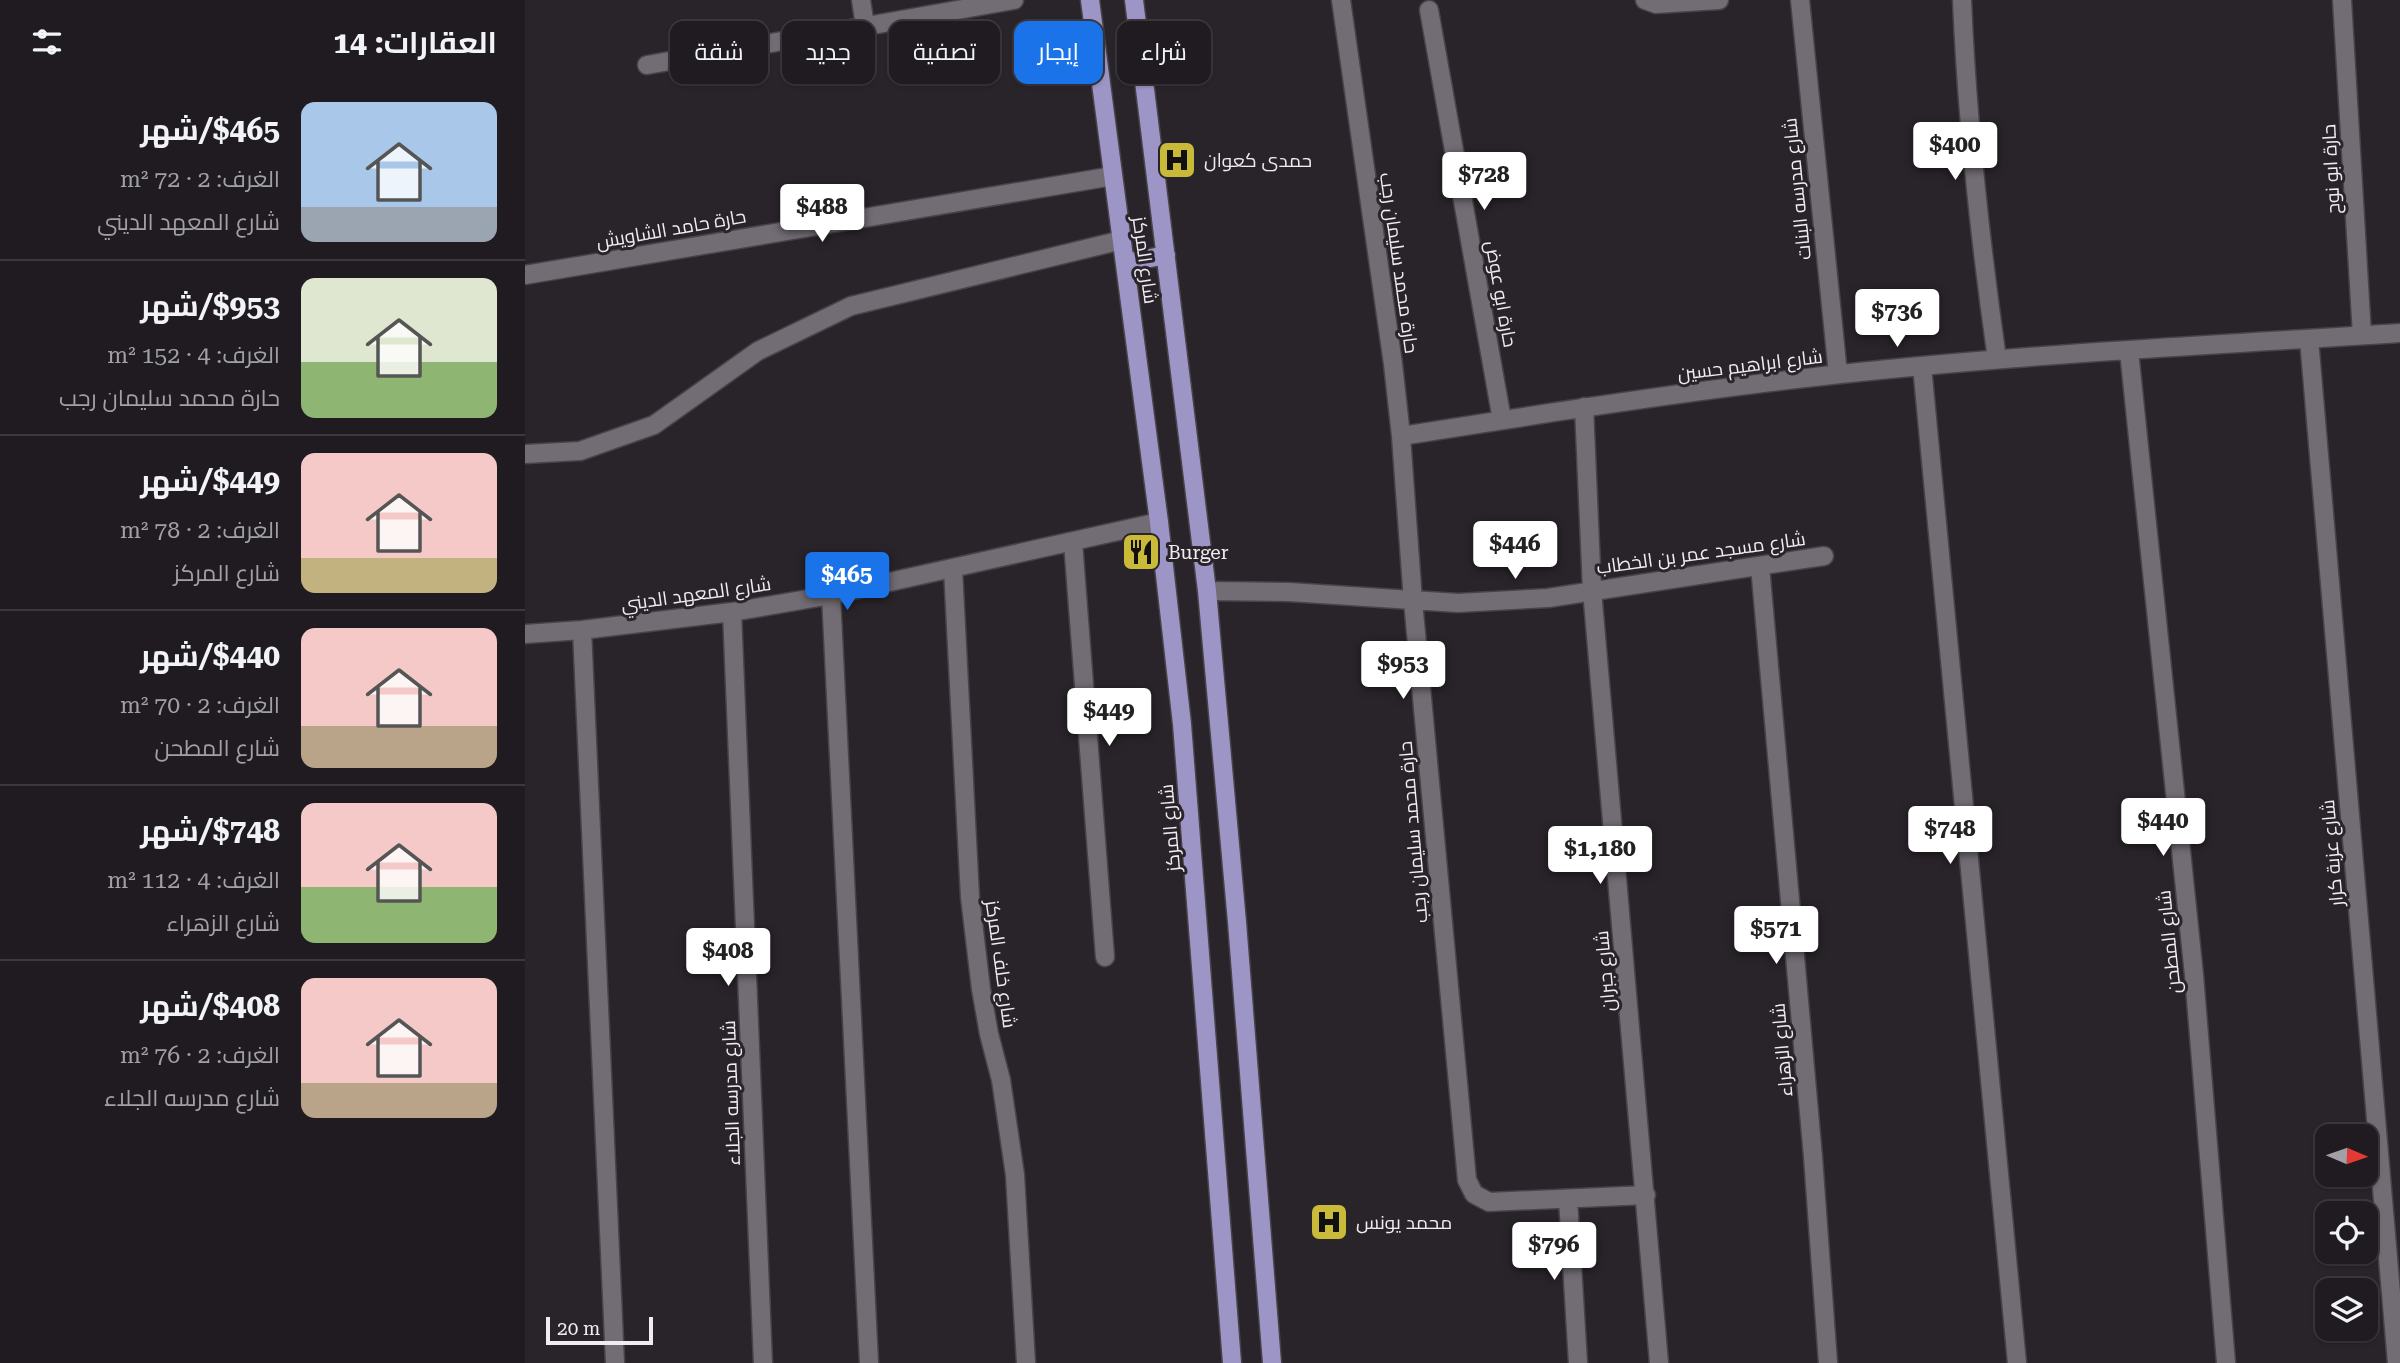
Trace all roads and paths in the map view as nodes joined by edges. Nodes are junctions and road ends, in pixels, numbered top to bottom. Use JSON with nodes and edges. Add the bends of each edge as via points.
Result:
{"nodes":[{"id":1,"x":861,"y":0,"type":"edge"},
{"id":2,"x":1014,"y":0,"type":"edge"},
{"id":3,"x":1090,"y":0,"type":"edge"},
{"id":4,"x":1134,"y":0,"type":"edge"},
{"id":5,"x":1341,"y":0,"type":"edge"},
{"id":6,"x":1646,"y":0,"type":"edge"},
{"id":7,"x":1719,"y":0,"type":"edge"},
{"id":8,"x":1800,"y":0,"type":"edge"},
{"id":9,"x":1962,"y":0,"type":"edge"},
{"id":10,"x":2342,"y":0,"type":"edge"},
{"id":11,"x":1429,"y":10,"type":"dead end"},
{"id":12,"x":864,"y":21,"type":"edge"},
{"id":13,"x":875,"y":24,"type":"edge"},
{"id":14,"x":782,"y":41,"type":"edge"},
{"id":15,"x":647,"y":65,"type":"dead end"},
{"id":16,"x":1113,"y":176,"type":"junction"},
{"id":17,"x":1122,"y":240,"type":"junction"},
{"id":18,"x":1165,"y":255,"type":"junction"},
{"id":19,"x":1125,"y":263,"type":"junction"},
{"id":20,"x":525,"y":275,"type":"edge"},
{"id":21,"x":2400,"y":333,"type":"edge"},
{"id":22,"x":2362,"y":335,"type":"junction"},
{"id":23,"x":2309,"y":339,"type":"junction"},
{"id":24,"x":2129,"y":351,"type":"junction"},
{"id":25,"x":1997,"y":359,"type":"junction"},
{"id":26,"x":1922,"y":366,"type":"junction"},
{"id":27,"x":1838,"y":374,"type":"junction"},
{"id":28,"x":1584,"y":407,"type":"junction"},
{"id":29,"x":1501,"y":420,"type":"junction"},
{"id":30,"x":1401,"y":436,"type":"junction"},
{"id":31,"x":525,"y":454,"type":"edge"},
{"id":32,"x":1159,"y":522,"type":"junction"},
{"id":33,"x":1073,"y":542,"type":"junction"},
{"id":34,"x":1824,"y":556,"type":"dead end"},
{"id":35,"x":1760,"y":566,"type":"junction"},
{"id":36,"x":953,"y":569,"type":"junction"},
{"id":37,"x":1593,"y":590,"type":"junction"},
{"id":38,"x":1207,"y":591,"type":"junction"},
{"id":39,"x":831,"y":596,"type":"junction"},
{"id":40,"x":1413,"y":601,"type":"junction"},
{"id":41,"x":732,"y":612,"type":"junction"},
{"id":42,"x":582,"y":630,"type":"junction"},
{"id":43,"x":525,"y":634,"type":"edge"},
{"id":44,"x":1105,"y":957,"type":"dead end"},
{"id":45,"x":1646,"y":1195,"type":"junction"},
{"id":46,"x":1568,"y":1199,"type":"junction"},
{"id":47,"x":2394,"y":1255,"type":"edge"},
{"id":48,"x":615,"y":1363,"type":"edge"},
{"id":49,"x":763,"y":1363,"type":"edge"},
{"id":50,"x":869,"y":1363,"type":"edge"},
{"id":51,"x":1026,"y":1363,"type":"edge"},
{"id":52,"x":1232,"y":1363,"type":"edge"},
{"id":53,"x":1272,"y":1363,"type":"edge"},
{"id":54,"x":1579,"y":1363,"type":"edge"},
{"id":55,"x":1659,"y":1363,"type":"edge"},
{"id":56,"x":1829,"y":1363,"type":"edge"},
{"id":57,"x":2017,"y":1363,"type":"edge"},
{"id":58,"x":2226,"y":1363,"type":"edge"},
{"id":59,"x":2397,"y":1363,"type":"edge"}],
"edges":[{"from":1,"to":12,"type":"street"},
{"from":2,"to":13,"type":"street"},
{"from":3,"to":16,"type":"main road","name":"شارع المركز"},
{"from":4,"to":18,"type":"main road","name":"شارع المركز"},
{"from":5,"to":30,"type":"street","name":"حارة محمد سليمان رجب"},
{"from":6,"to":7,"type":"street","via":[[1656,4]]},
{"from":8,"to":27,"type":"street","name":"شارع مدرسه البنات"},
{"from":9,"to":25,"type":"street","via":[[1971,149]]},
{"from":10,"to":22,"type":"street","name":"حارة ابو نوح"},
{"from":11,"to":29,"type":"street","name":"حارة ابو عوض"},
{"from":14,"to":15,"type":"street"},
{"from":16,"to":17,"type":"main road","name":"شارع المركز"},
{"from":16,"to":20,"type":"street","name":"حارة حامد الشاويش"},
{"from":17,"to":19,"type":"main road","name":"شارع المركز"},
{"from":17,"to":31,"type":"street","via":[[851,306],[758,351],[654,425],[580,451]]},
{"from":18,"to":19,"type":"main road"},
{"from":18,"to":38,"type":"main road","name":"شارع المركز"},
{"from":19,"to":32,"type":"main road","name":"شارع المركز"},
{"from":21,"to":22,"type":"street","name":"شارع ابراهيم حسين"},
{"from":22,"to":23,"type":"street","name":"شارع ابراهيم حسين"},
{"from":23,"to":24,"type":"street","name":"شارع ابراهيم حسين"},
{"from":23,"to":47,"type":"street","name":"شارع عزبة كرار"},
{"from":24,"to":25,"type":"street","name":"شارع ابراهيم حسين"},
{"from":24,"to":58,"type":"street","name":"شارع المطحن","via":[[2194,975]]},
{"from":25,"to":26,"type":"street","name":"شارع ابراهيم حسين"},
{"from":26,"to":27,"type":"street","name":"شارع ابراهيم حسين"},
{"from":26,"to":57,"type":"street"},
{"from":27,"to":28,"type":"street","name":"شارع ابراهيم حسين"},
{"from":28,"to":29,"type":"street","name":"شارع ابراهيم حسين"},
{"from":28,"to":37,"type":"street","name":"شارع جبران"},
{"from":29,"to":30,"type":"street","name":"شارع ابراهيم حسين"},
{"from":30,"to":40,"type":"street","name":"حارة محمد سليمان رجب"},
{"from":32,"to":33,"type":"street","name":"شارع المعهد الديني"},
{"from":32,"to":52,"type":"main road","name":"شارع المركز","via":[[1189,799]]},
{"from":33,"to":36,"type":"street","name":"شارع المعهد الديني"},
{"from":33,"to":44,"type":"street"},
{"from":34,"to":35,"type":"street","name":"شارع مسجد عمر بن الخطاب"},
{"from":35,"to":37,"type":"street","name":"شارع مسجد عمر بن الخطاب"},
{"from":35,"to":56,"type":"street","name":"شارع الزهراء"},
{"from":36,"to":39,"type":"street","name":"شارع المعهد الديني"},
{"from":36,"to":51,"type":"street","name":"شارع خلف المركز","via":[[970,897],[981,989],[1016,1175]]},
{"from":37,"to":40,"type":"street","name":"شارع مسجد عمر بن الخطاب","via":[[1503,601]]},
{"from":37,"to":45,"type":"street","name":"شارع جبران"},
{"from":38,"to":40,"type":"street","name":"شارع مسجد عمر بن الخطاب"},
{"from":38,"to":53,"type":"main road","name":"شارع المركز"},
{"from":39,"to":41,"type":"street","name":"شارع المعهد الديني"},
{"from":39,"to":50,"type":"street"},
{"from":40,"to":46,"type":"street","name":"حارة محمد سليمان رجب","via":[[1467,1180],[1475,1194],[1489,1202]]},
{"from":41,"to":42,"type":"street","name":"شارع المعهد الديني"},
{"from":41,"to":49,"type":"street","name":"شارع مدرسه الجلاء"},
{"from":42,"to":43,"type":"street","name":"شارع المعهد الديني"},
{"from":42,"to":48,"type":"street"},
{"from":45,"to":46,"type":"street","name":"حارة محمد سليمان رجب"},
{"from":45,"to":55,"type":"street","name":"شارع جبران"},
{"from":46,"to":54,"type":"street"},
{"from":47,"to":59,"type":"street","name":"شارع عزبة كرار"}]}
